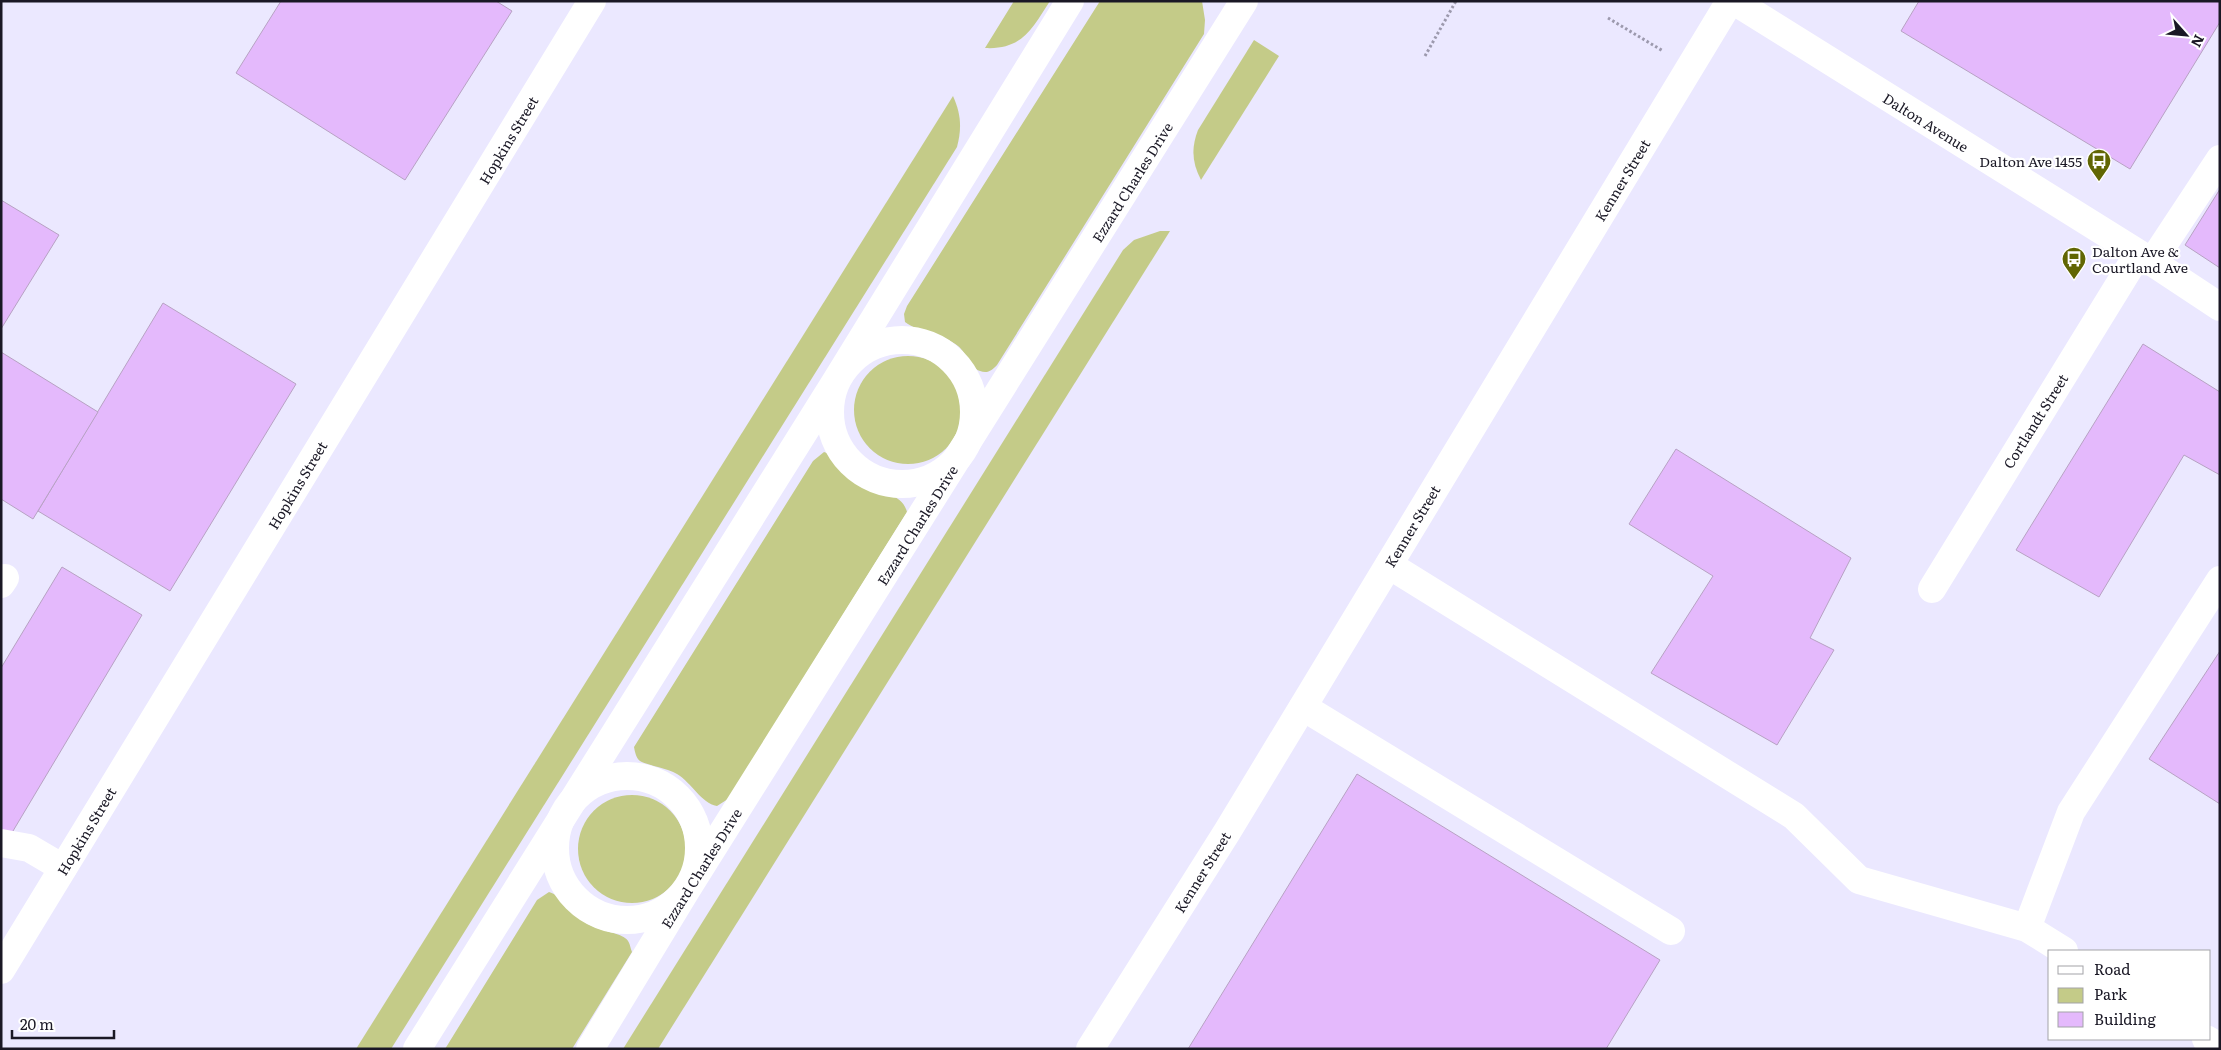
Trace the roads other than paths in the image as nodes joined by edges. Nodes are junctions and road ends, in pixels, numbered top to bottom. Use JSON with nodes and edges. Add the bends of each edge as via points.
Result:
{"nodes":[{"id":1,"x":592,"y":1,"type":"edge"},
{"id":2,"x":1070,"y":1,"type":"edge"},
{"id":3,"x":1229,"y":1,"type":"edge"},
{"id":4,"x":1244,"y":1,"type":"edge"},
{"id":5,"x":1732,"y":1,"type":"edge"},
{"id":6,"x":1225,"y":31,"type":"junction"},
{"id":7,"x":2220,"y":159,"type":"edge"},
{"id":8,"x":2145,"y":258,"type":"junction"},
{"id":9,"x":2220,"y":307,"type":"edge"},
{"id":10,"x":836,"y":381,"type":"junction"},
{"id":11,"x":960,"y":455,"type":"junction"},
{"id":12,"x":1389,"y":565,"type":"junction"},
{"id":13,"x":2220,"y":580,"type":"edge"},
{"id":14,"x":1932,"y":589,"type":"dead end"},
{"id":15,"x":1303,"y":707,"type":"junction"},
{"id":16,"x":563,"y":816,"type":"junction"},
{"id":17,"x":1,"y":843,"type":"edge"},
{"id":18,"x":63,"y":868,"type":"junction"},
{"id":19,"x":688,"y":889,"type":"junction"},
{"id":20,"x":2027,"y":928,"type":"junction"},
{"id":21,"x":1671,"y":931,"type":"dead end"},
{"id":22,"x":2062,"y":950,"type":"edge"},
{"id":23,"x":1,"y":970,"type":"edge"},
{"id":24,"x":2208,"y":1040,"type":"edge"},
{"id":25,"x":2220,"y":1047,"type":"edge"},
{"id":26,"x":417,"y":1049,"type":"edge"},
{"id":27,"x":590,"y":1049,"type":"edge"},
{"id":28,"x":1090,"y":1049,"type":"edge"}],
"edges":[{"from":1,"to":18,"type":"street","name":"Hopkins Street"},
{"from":2,"to":10,"type":"street"},
{"from":3,"to":6,"type":"street"},
{"from":4,"to":6,"type":"street","name":"Ezzard Charles Drive"},
{"from":5,"to":8,"type":"street","name":"Dalton Avenue"},
{"from":5,"to":12,"type":"street","name":"Kenner Street"},
{"from":6,"to":11,"type":"street","name":"Ezzard Charles Drive"},
{"from":7,"to":8,"type":"street","name":"Cortlandt Street"},
{"from":8,"to":9,"type":"street","name":"Dalton Avenue"},
{"from":8,"to":14,"type":"street","name":"Cortlandt Street"},
{"from":10,"to":11,"type":"street","via":[[830,404],[831,426],[839,447],[855,467],[872,478],[895,484],[918,483],[939,474]]},
{"from":10,"to":11,"type":"street","via":[[850,361],[867,348],[887,341],[906,339],[924,342],[943,351],[962,370],[972,390],[975,412],[972,433]]},
{"from":10,"to":16,"type":"street"},
{"from":11,"to":19,"type":"street","name":"Ezzard Charles Drive"},
{"from":12,"to":15,"type":"street","name":"Kenner Street"},
{"from":12,"to":20,"type":"street","via":[[1794,816],[1858,880]]},
{"from":13,"to":20,"type":"street","via":[[2071,812]]},
{"from":15,"to":21,"type":"street"},
{"from":15,"to":28,"type":"street","name":"Kenner Street"},
{"from":16,"to":19,"type":"street","via":[[555,840],[562,881],[577,901],[593,913],[615,920],[639,920],[661,912]]},
{"from":16,"to":19,"type":"street","via":[[574,799],[608,778],[644,777],[663,785],[684,804],[696,824],[700,847]]},
{"from":16,"to":26,"type":"street"},
{"from":17,"to":18,"type":"street","via":[[29,848]]},
{"from":18,"to":23,"type":"street","name":"Hopkins Street"},
{"from":19,"to":27,"type":"street","name":"Ezzard Charles Drive"},
{"from":20,"to":22,"type":"street"},
{"from":24,"to":25,"type":"street"}]}
